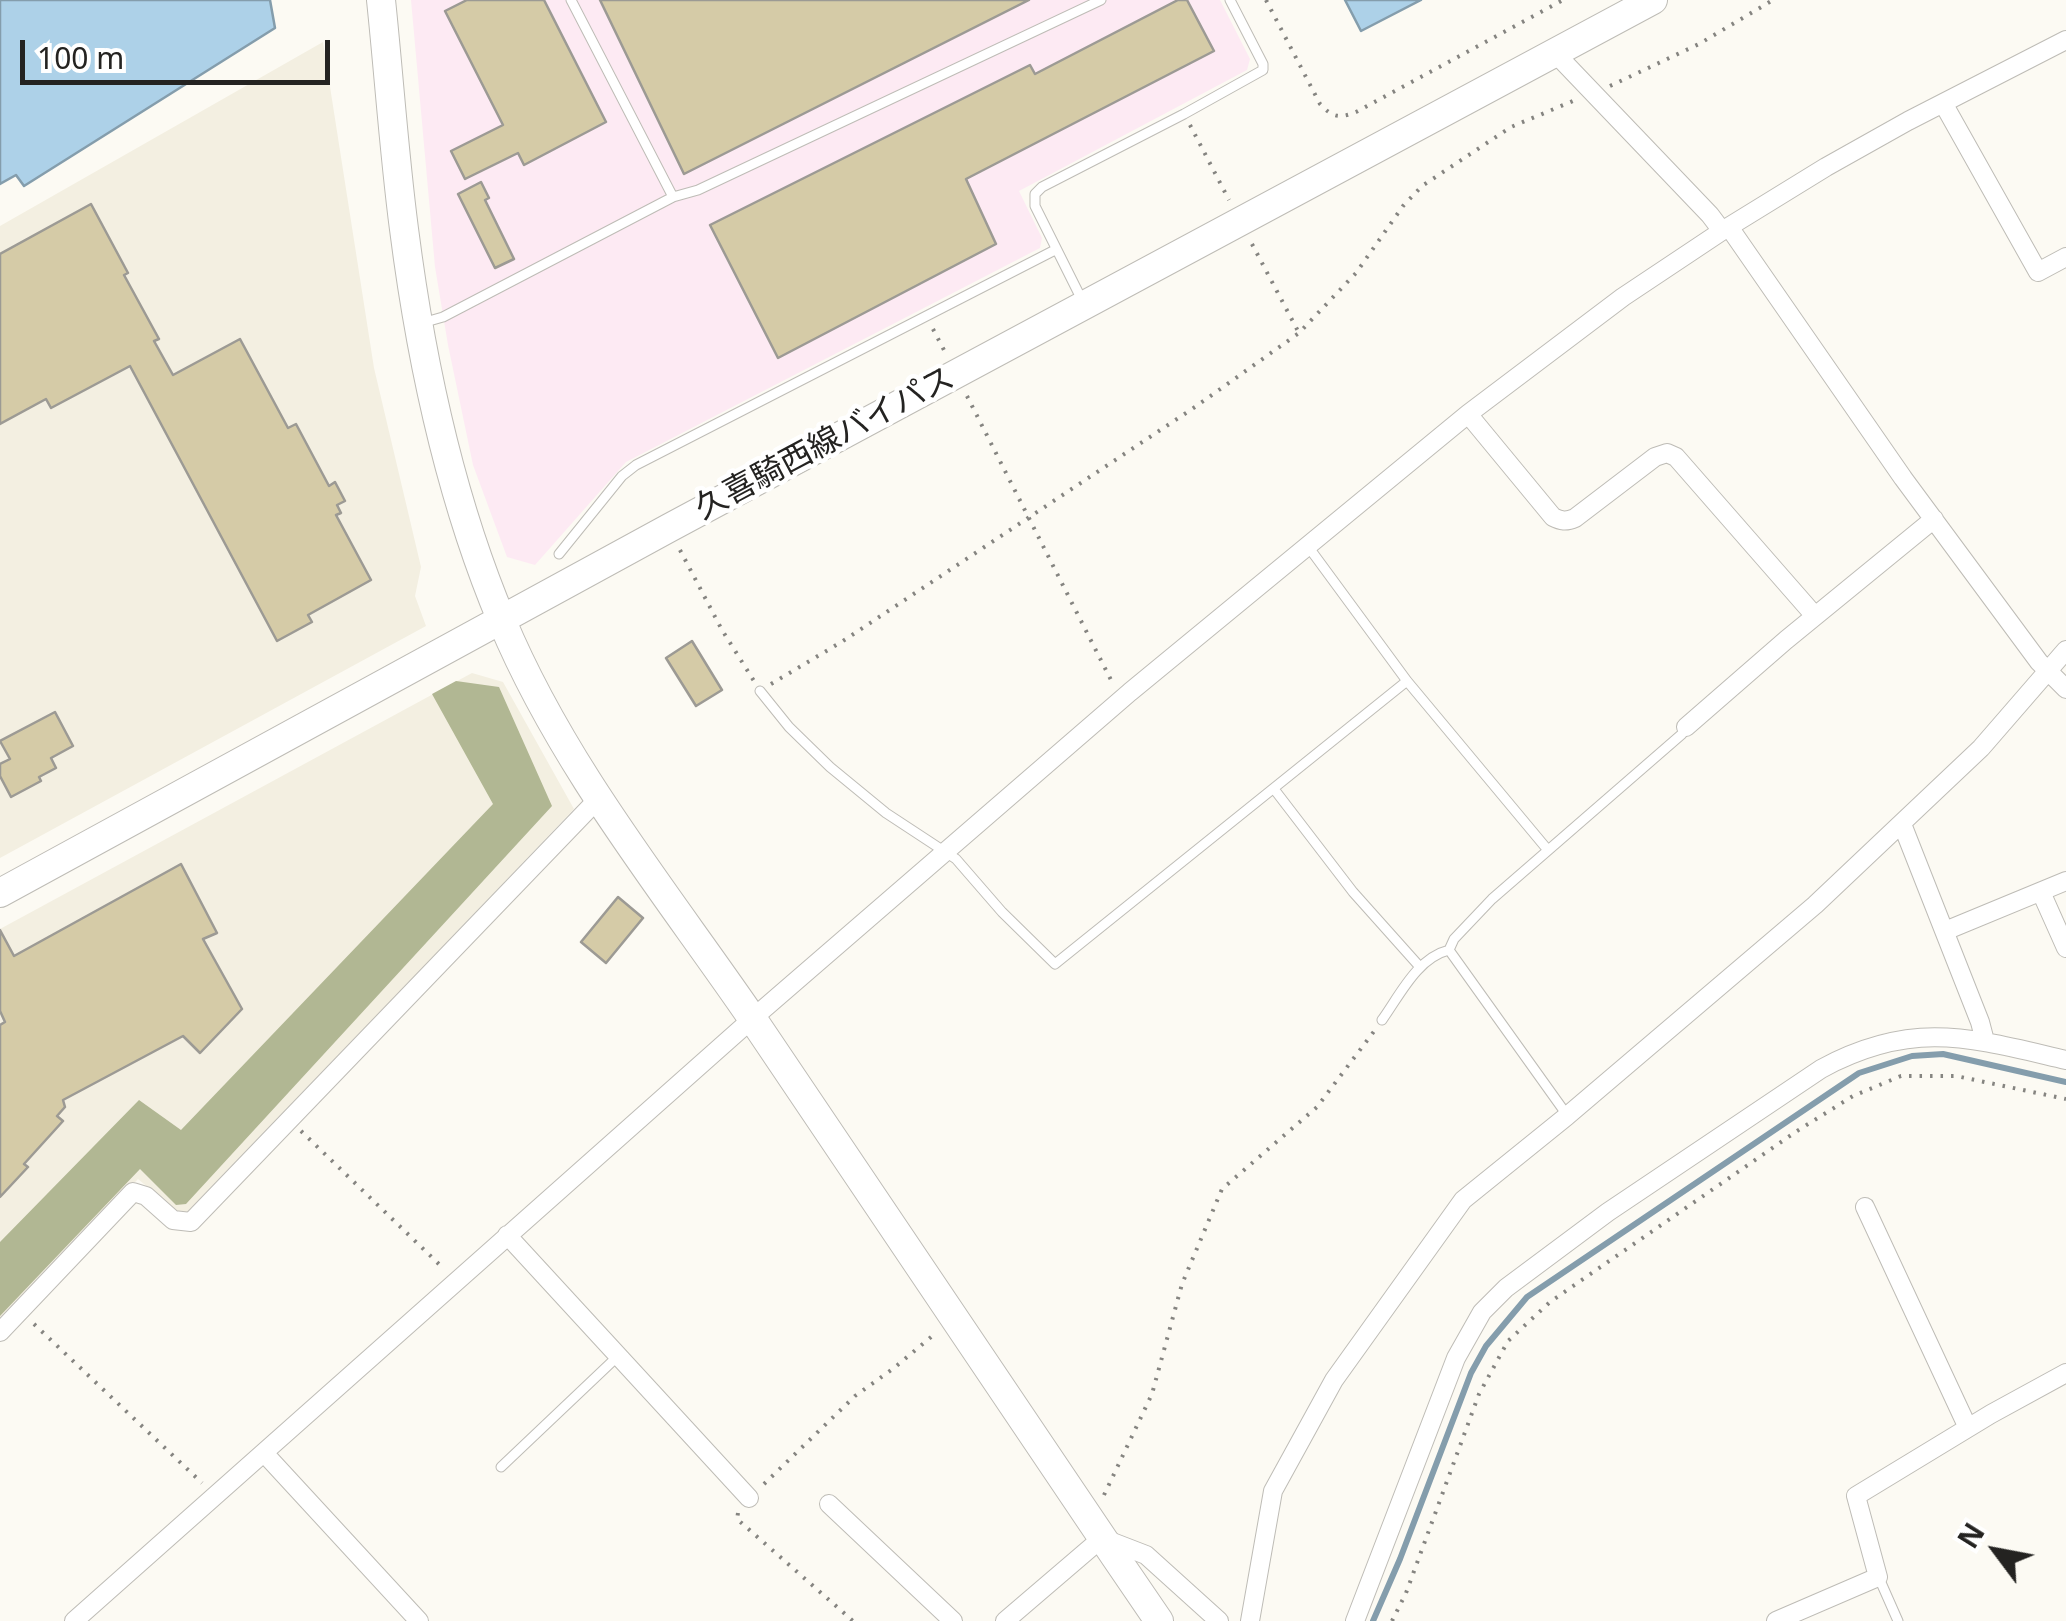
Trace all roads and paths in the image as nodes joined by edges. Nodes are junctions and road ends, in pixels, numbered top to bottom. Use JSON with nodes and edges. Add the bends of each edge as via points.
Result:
{"nodes":[{"id":1,"x":381,"y":0,"type":"edge"},
{"id":2,"x":571,"y":0,"type":"edge"},
{"id":3,"x":1101,"y":0,"type":"edge"},
{"id":4,"x":1230,"y":0,"type":"edge"},
{"id":5,"x":1266,"y":0,"type":"edge"},
{"id":6,"x":1563,"y":0,"type":"edge"},
{"id":7,"x":1653,"y":0,"type":"edge"},
{"id":8,"x":1774,"y":0,"type":"edge"},
{"id":9,"x":2066,"y":40,"type":"edge"},
{"id":10,"x":1555,"y":53,"type":"junction"},
{"id":11,"x":1594,"y":92,"type":"junction"},
{"id":12,"x":1943,"y":103,"type":"junction"},
{"id":13,"x":673,"y":197,"type":"junction"},
{"id":14,"x":1726,"y":229,"type":"junction"},
{"id":15,"x":1055,"y":250,"type":"junction"},
{"id":16,"x":2066,"y":257,"type":"edge"},
{"id":17,"x":1084,"y":305,"type":"junction"},
{"id":18,"x":926,"y":316,"type":"junction"},
{"id":19,"x":420,"y":324,"type":"junction"},
{"id":20,"x":956,"y":374,"type":"junction"},
{"id":21,"x":1468,"y":414,"type":"junction"},
{"id":22,"x":1028,"y":518,"type":"junction"},
{"id":23,"x":1934,"y":519,"type":"junction"},
{"id":24,"x":669,"y":528,"type":"junction"},
{"id":25,"x":1307,"y":545,"type":"junction"},
{"id":26,"x":558,"y":554,"type":"dead end"},
{"id":27,"x":1815,"y":616,"type":"junction"},
{"id":28,"x":501,"y":620,"type":"junction"},
{"id":29,"x":2066,"y":650,"type":"edge"},
{"id":30,"x":2048,"y":672,"type":"junction"},
{"id":31,"x":1407,"y":681,"type":"junction"},
{"id":32,"x":2066,"y":689,"type":"edge"},
{"id":33,"x":760,"y":691,"type":"junction"},
{"id":34,"x":1123,"y":699,"type":"junction"},
{"id":35,"x":1686,"y":727,"type":"joint"},
{"id":36,"x":1274,"y":788,"type":"junction"},
{"id":37,"x":599,"y":798,"type":"junction"},
{"id":38,"x":1902,"y":824,"type":"junction"},
{"id":39,"x":1547,"y":849,"type":"junction"},
{"id":40,"x":945,"y":852,"type":"junction"},
{"id":41,"x":2066,"y":882,"type":"edge"},
{"id":42,"x":2041,"y":892,"type":"junction"},
{"id":43,"x":0,"y":893,"type":"edge"},
{"id":44,"x":1944,"y":931,"type":"junction"},
{"id":45,"x":2066,"y":948,"type":"edge"},
{"id":46,"x":1449,"y":950,"type":"junction"},
{"id":47,"x":1420,"y":967,"type":"junction"},
{"id":48,"x":752,"y":1018,"type":"junction"},
{"id":49,"x":1382,"y":1020,"type":"joint"},
{"id":50,"x":1985,"y":1041,"type":"junction"},
{"id":51,"x":2066,"y":1060,"type":"edge"},
{"id":52,"x":2066,"y":1099,"type":"edge"},
{"id":53,"x":1567,"y":1116,"type":"junction"},
{"id":54,"x":289,"y":1120,"type":"junction"},
{"id":55,"x":1865,"y":1207,"type":"dead end"},
{"id":56,"x":507,"y":1235,"type":"junction"},
{"id":57,"x":456,"y":1280,"type":"junction"},
{"id":58,"x":20,"y":1311,"type":"junction"},
{"id":59,"x":952,"y":1318,"type":"junction"},
{"id":60,"x":0,"y":1332,"type":"edge"},
{"id":61,"x":618,"y":1356,"type":"junction"},
{"id":62,"x":2066,"y":1372,"type":"edge"},
{"id":63,"x":1968,"y":1428,"type":"junction"},
{"id":64,"x":265,"y":1454,"type":"junction"},
{"id":65,"x":501,"y":1467,"type":"dead end"},
{"id":66,"x":216,"y":1497,"type":"junction"},
{"id":67,"x":750,"y":1498,"type":"junction"},
{"id":68,"x":829,"y":1504,"type":"dead end"},
{"id":69,"x":1096,"y":1530,"type":"junction"},
{"id":70,"x":1878,"y":1576,"type":"junction"},
{"id":71,"x":74,"y":1621,"type":"edge"},
{"id":72,"x":419,"y":1621,"type":"edge"},
{"id":73,"x":852,"y":1621,"type":"edge"},
{"id":74,"x":953,"y":1621,"type":"edge"},
{"id":75,"x":1004,"y":1621,"type":"edge"},
{"id":76,"x":1159,"y":1621,"type":"edge"},
{"id":77,"x":1219,"y":1621,"type":"edge"},
{"id":78,"x":1250,"y":1621,"type":"edge"},
{"id":79,"x":1355,"y":1621,"type":"edge"},
{"id":80,"x":1392,"y":1621,"type":"edge"},
{"id":81,"x":1776,"y":1621,"type":"edge"},
{"id":82,"x":1898,"y":1621,"type":"edge"}],
"edges":[{"from":1,"to":19,"type":"main road"},
{"from":2,"to":13,"type":"lane"},
{"from":3,"to":13,"type":"lane"},
{"from":4,"to":15,"type":"lane","via":[[1262,70],[1042,187],[1034,194],[1035,206]]},
{"from":5,"to":6,"type":"path","via":[[1320,104],[1340,117]]},
{"from":7,"to":10,"type":"main road","name":"久喜騎西線バイパス"},
{"from":8,"to":11,"type":"path","via":[[1699,44]]},
{"from":9,"to":12,"type":"street"},
{"from":10,"to":11,"type":"street"},
{"from":10,"to":17,"type":"main road","name":"久喜騎西線バイパス"},
{"from":11,"to":14,"type":"street"},
{"from":11,"to":22,"type":"path","via":[[1511,127],[1422,186],[1347,284],[1299,333]]},
{"from":12,"to":14,"type":"street"},
{"from":12,"to":16,"type":"street","via":[[2038,272]]},
{"from":13,"to":19,"type":"lane"},
{"from":14,"to":21,"type":"street"},
{"from":14,"to":23,"type":"street"},
{"from":15,"to":17,"type":"lane"},
{"from":15,"to":18,"type":"lane"},
{"from":17,"to":20,"type":"main road","name":"久喜騎西線バイパス"},
{"from":18,"to":20,"type":"path"},
{"from":18,"to":26,"type":"lane","via":[[636,465]]},
{"from":19,"to":28,"type":"main road","via":[[450,464]]},
{"from":20,"to":22,"type":"path"},
{"from":20,"to":24,"type":"main road","name":"久喜騎西線バイパス"},
{"from":21,"to":25,"type":"street"},
{"from":21,"to":27,"type":"street","via":[[1553,517],[1566,522],[1656,457],[1676,457]]},
{"from":22,"to":33,"type":"path"},
{"from":22,"to":34,"type":"path"},
{"from":23,"to":27,"type":"street"},
{"from":23,"to":30,"type":"street"},
{"from":24,"to":28,"type":"main road","name":"久喜騎西線バイパス"},
{"from":24,"to":33,"type":"path"},
{"from":25,"to":31,"type":"lane"},
{"from":25,"to":34,"type":"street"},
{"from":27,"to":35,"type":"street"},
{"from":28,"to":37,"type":"main road"},
{"from":28,"to":43,"type":"main road","name":"久喜騎西線バイパス"},
{"from":29,"to":30,"type":"street"},
{"from":30,"to":32,"type":"street"},
{"from":30,"to":38,"type":"street"},
{"from":31,"to":36,"type":"lane"},
{"from":31,"to":39,"type":"lane"},
{"from":33,"to":40,"type":"lane","via":[[830,767]]},
{"from":34,"to":40,"type":"street"},
{"from":35,"to":39,"type":"lane"},
{"from":36,"to":40,"type":"lane","via":[[1055,964]]},
{"from":36,"to":47,"type":"lane"},
{"from":37,"to":48,"type":"main road"},
{"from":37,"to":54,"type":"street"},
{"from":38,"to":44,"type":"street"},
{"from":38,"to":53,"type":"street"},
{"from":39,"to":46,"type":"lane","via":[[1492,898]]},
{"from":40,"to":48,"type":"street"},
{"from":41,"to":42,"type":"street"},
{"from":42,"to":44,"type":"street"},
{"from":42,"to":45,"type":"street"},
{"from":44,"to":50,"type":"street"},
{"from":46,"to":47,"type":"lane"},
{"from":46,"to":53,"type":"lane"},
{"from":47,"to":49,"type":"lane"},
{"from":48,"to":56,"type":"street"},
{"from":48,"to":59,"type":"main road"},
{"from":49,"to":69,"type":"path","via":[[1318,1107],[1222,1189],[1182,1284],[1152,1394]]},
{"from":50,"to":51,"type":"street"},
{"from":50,"to":79,"type":"street","via":[[1939,1036],[1850,1053],[1624,1201],[1506,1288],[1482,1312],[1456,1358]]},
{"from":52,"to":80,"type":"path","via":[[1956,1076],[1901,1076],[1878,1085],[1798,1131],[1550,1302],[1508,1341],[1488,1374]]},
{"from":53,"to":78,"type":"street","via":[[1463,1200],[1334,1380],[1273,1491]]},
{"from":54,"to":57,"type":"path"},
{"from":54,"to":58,"type":"street","via":[[191,1222],[173,1220],[133,1192]]},
{"from":55,"to":63,"type":"street"},
{"from":56,"to":57,"type":"street"},
{"from":56,"to":61,"type":"street"},
{"from":57,"to":64,"type":"street"},
{"from":58,"to":60,"type":"street"},
{"from":58,"to":66,"type":"path"},
{"from":59,"to":67,"type":"path","via":[[855,1396]]},
{"from":59,"to":69,"type":"main road"},
{"from":61,"to":65,"type":"lane"},
{"from":61,"to":67,"type":"street"},
{"from":62,"to":63,"type":"street"},
{"from":63,"to":70,"type":"street","via":[[1856,1496]]},
{"from":64,"to":66,"type":"street"},
{"from":64,"to":72,"type":"street"},
{"from":66,"to":71,"type":"street"},
{"from":67,"to":73,"type":"path","via":[[737,1519]]},
{"from":68,"to":74,"type":"street"},
{"from":69,"to":75,"type":"street"},
{"from":69,"to":76,"type":"main road"},
{"from":69,"to":77,"type":"street","via":[[1146,1554]]},
{"from":70,"to":81,"type":"street"},
{"from":70,"to":82,"type":"lane"}]}
